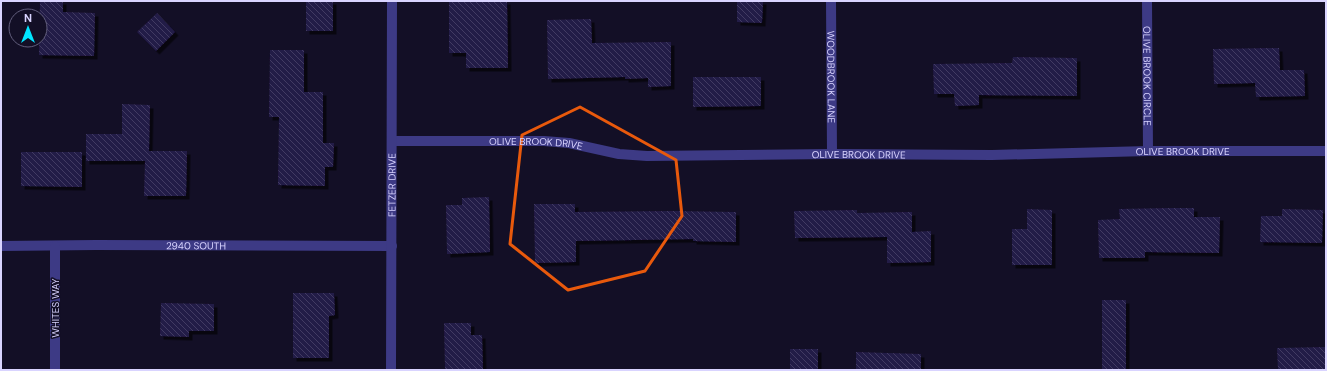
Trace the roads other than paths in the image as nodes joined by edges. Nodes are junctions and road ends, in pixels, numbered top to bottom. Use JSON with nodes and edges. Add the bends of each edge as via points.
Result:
{"nodes":[{"id":1,"x":392,"y":1,"type":"edge"},
{"id":2,"x":831,"y":1,"type":"edge"},
{"id":3,"x":1147,"y":1,"type":"edge"},
{"id":4,"x":392,"y":141,"type":"junction"},
{"id":5,"x":1148,"y":151,"type":"junction"},
{"id":6,"x":1326,"y":151,"type":"edge"},
{"id":7,"x":832,"y":154,"type":"junction"},
{"id":8,"x":1,"y":246,"type":"edge"},
{"id":9,"x":54,"y":246,"type":"junction"},
{"id":10,"x":392,"y":246,"type":"junction"},
{"id":11,"x":55,"y":370,"type":"edge"},
{"id":12,"x":392,"y":370,"type":"edge"}],
"edges":[{"from":1,"to":4,"type":"street","name":"FETZER DRIVE"},
{"from":2,"to":7,"type":"street","name":"WOODBROOK LANE"},
{"from":3,"to":5,"type":"street","name":"OLIVE BROOK CIRCLE"},
{"from":4,"to":7,"type":"street","name":"OLIVE BROOK DRIVE","via":[[544,140],[620,154],[647,156]]},
{"from":4,"to":10,"type":"street","name":"FETZER DRIVE"},
{"from":5,"to":6,"type":"street","name":"OLIVE BROOK DRIVE"},
{"from":5,"to":7,"type":"street","name":"OLIVE BROOK DRIVE","via":[[992,155]]},
{"from":8,"to":9,"type":"street","name":"2940 SOUTH"},
{"from":9,"to":10,"type":"street","name":"2940 SOUTH"},
{"from":9,"to":11,"type":"street","name":"WHITES WAY"},
{"from":10,"to":12,"type":"street","name":"FETZER DRIVE"}]}
